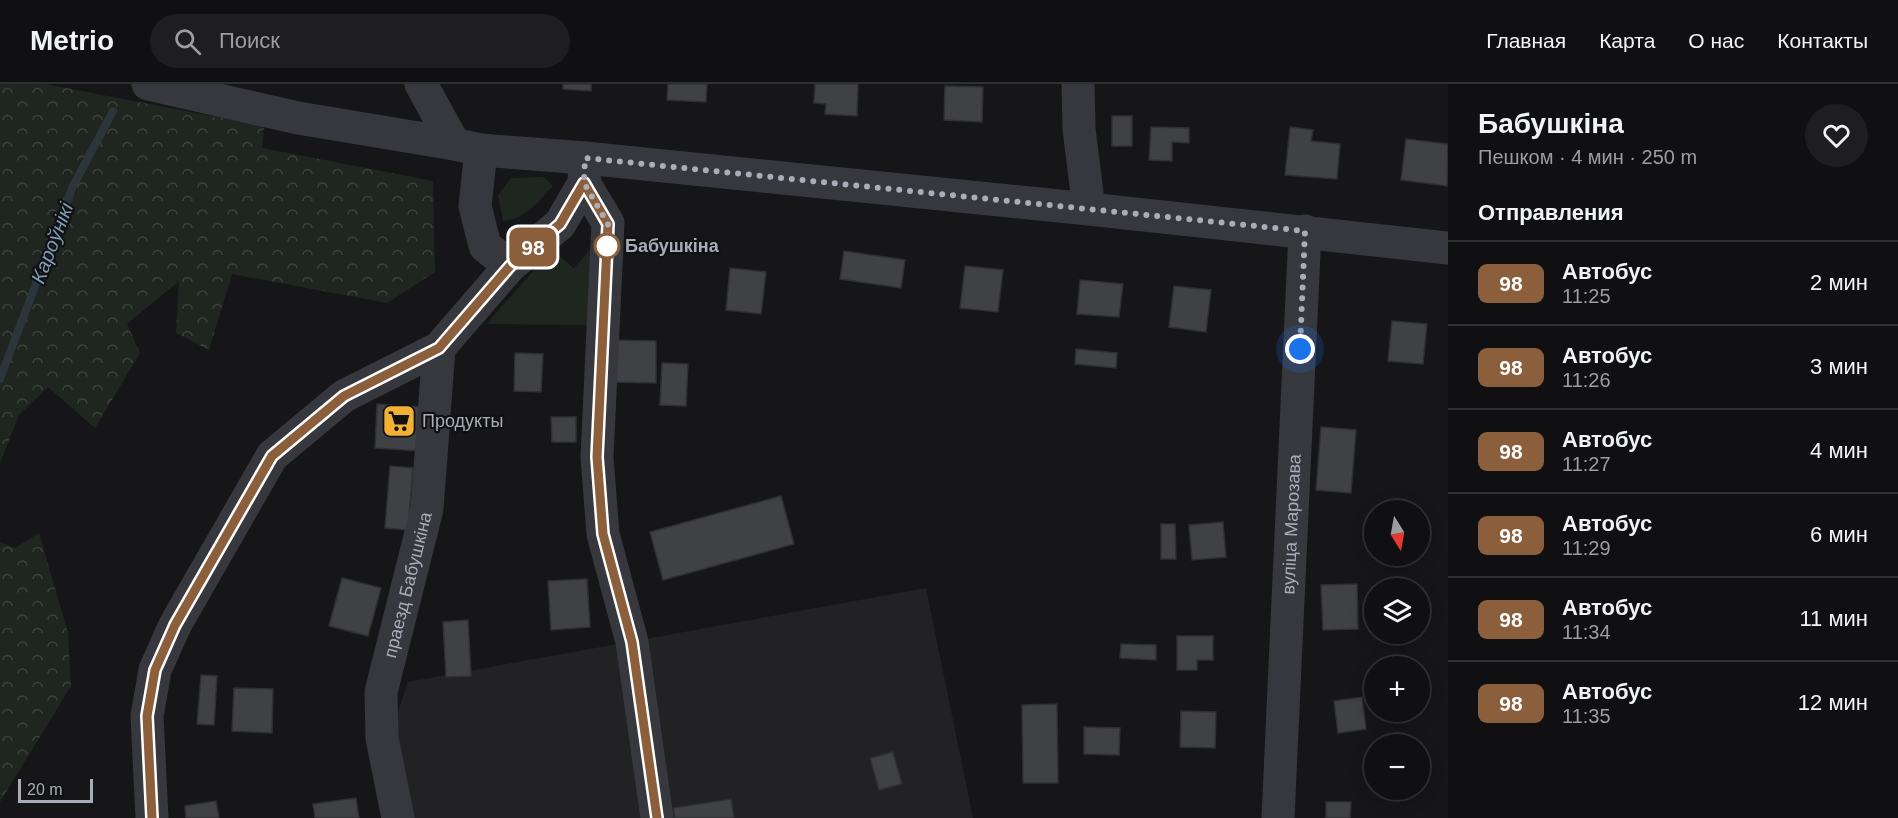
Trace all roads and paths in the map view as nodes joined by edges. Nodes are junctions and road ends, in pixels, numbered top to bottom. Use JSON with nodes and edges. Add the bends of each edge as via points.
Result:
{"nodes":[{"id":1,"x":148,"y":84,"type":"edge"},
{"id":2,"x":421,"y":84,"type":"edge"},
{"id":3,"x":1078,"y":84,"type":"edge"},
{"id":4,"x":467,"y":147,"type":"junction"},
{"id":5,"x":584,"y":170,"type":"junction"},
{"id":6,"x":1089,"y":209,"type":"junction"},
{"id":7,"x":1305,"y":231,"type":"junction"},
{"id":8,"x":1448,"y":248,"type":"edge"},
{"id":9,"x":510,"y":266,"type":"junction"},
{"id":10,"x":439,"y":348,"type":"junction"},
{"id":11,"x":152,"y":818,"type":"edge"},
{"id":12,"x":398,"y":818,"type":"edge"},
{"id":13,"x":657,"y":818,"type":"edge"},
{"id":14,"x":1278,"y":818,"type":"edge"}],
"edges":[{"from":1,"to":4,"type":"street","via":[[298,118]]},
{"from":2,"to":4,"type":"street"},
{"from":3,"to":6,"type":"street"},
{"from":4,"to":5,"type":"street"},
{"from":4,"to":9,"type":"street","via":[[484,246]]},
{"from":5,"to":6,"type":"street"},
{"from":5,"to":9,"type":"street","via":[[560,224]]},
{"from":5,"to":13,"type":"street","via":[[608,224],[597,457],[603,534],[632,642]]},
{"from":6,"to":7,"type":"street"},
{"from":7,"to":8,"type":"street"},
{"from":7,"to":14,"type":"street","name":"вуліца Марозава"},
{"from":9,"to":10,"type":"street"},
{"from":10,"to":11,"type":"street","via":[[344,396],[272,456],[175,625],[155,670],[147,716]]},
{"from":10,"to":12,"type":"street","name":"праезд Бабушкіна","via":[[427,509],[381,692],[382,738]]}]}
